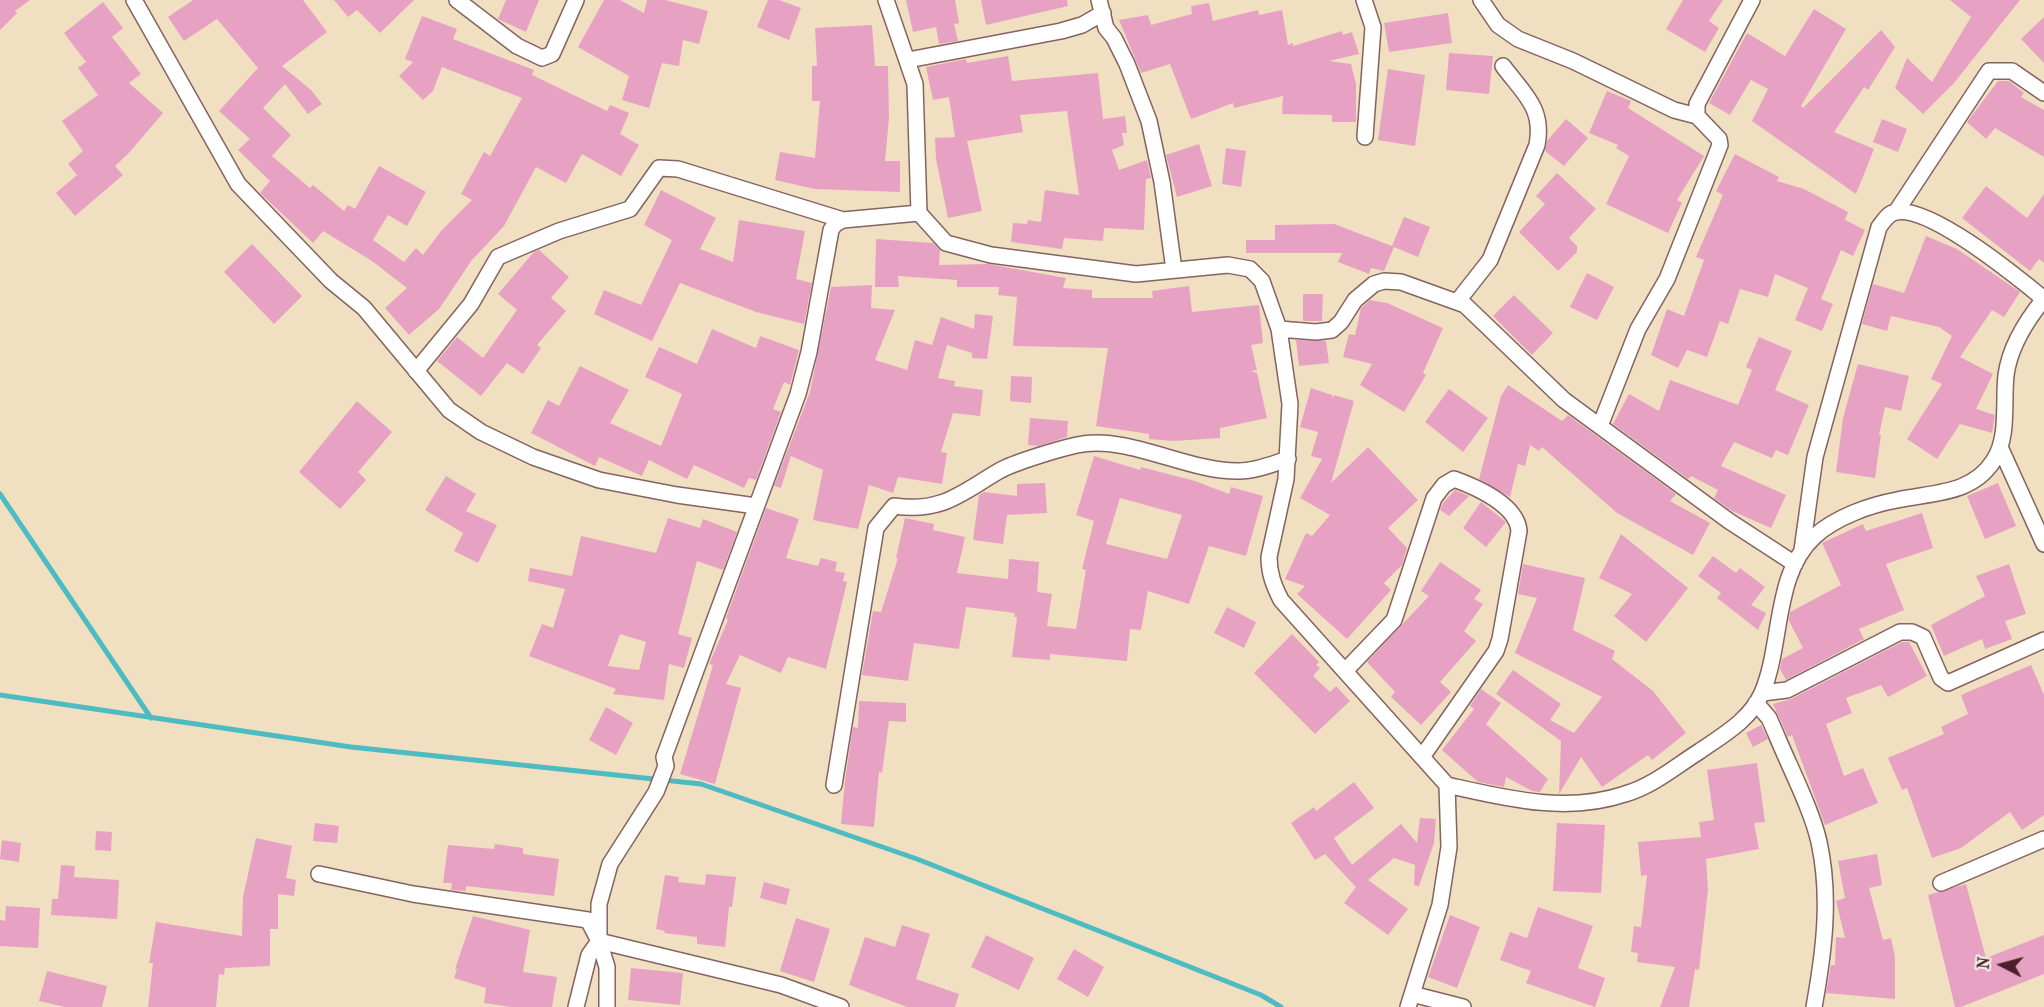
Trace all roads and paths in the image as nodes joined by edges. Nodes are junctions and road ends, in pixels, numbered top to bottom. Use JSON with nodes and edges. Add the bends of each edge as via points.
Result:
{"nodes":[{"id":1,"x":134,"y":0,"type":"edge"},
{"id":2,"x":457,"y":0,"type":"edge"},
{"id":3,"x":576,"y":0,"type":"edge"},
{"id":4,"x":886,"y":0,"type":"edge"},
{"id":5,"x":1364,"y":0,"type":"edge"},
{"id":6,"x":1481,"y":0,"type":"edge"},
{"id":7,"x":1752,"y":0,"type":"edge"},
{"id":8,"x":1101,"y":7,"type":"edge"},
{"id":9,"x":908,"y":60,"type":"junction"},
{"id":10,"x":1503,"y":66,"type":"dead end"},
{"id":11,"x":2044,"y":93,"type":"edge"},
{"id":12,"x":1697,"y":116,"type":"junction"},
{"id":13,"x":1365,"y":137,"type":"dead end"},
{"id":14,"x":1896,"y":212,"type":"junction"},
{"id":15,"x":919,"y":213,"type":"junction"},
{"id":16,"x":843,"y":219,"type":"junction"},
{"id":17,"x":1173,"y":270,"type":"junction"},
{"id":18,"x":2044,"y":299,"type":"edge"},
{"id":19,"x":1457,"y":302,"type":"junction"},
{"id":20,"x":1279,"y":329,"type":"junction"},
{"id":21,"x":416,"y":371,"type":"junction"},
{"id":22,"x":1600,"y":426,"type":"junction"},
{"id":23,"x":2000,"y":447,"type":"junction"},
{"id":24,"x":1288,"y":459,"type":"junction"},
{"id":25,"x":756,"y":506,"type":"junction"},
{"id":26,"x":2044,"y":544,"type":"edge"},
{"id":27,"x":1798,"y":557,"type":"junction"},
{"id":28,"x":2044,"y":640,"type":"edge"},
{"id":29,"x":1345,"y":671,"type":"junction"},
{"id":30,"x":1759,"y":698,"type":"junction"},
{"id":31,"x":1422,"y":757,"type":"junction"},
{"id":32,"x":834,"y":785,"type":"dead end"},
{"id":33,"x":1447,"y":785,"type":"junction"},
{"id":34,"x":2044,"y":839,"type":"edge"},
{"id":35,"x":319,"y":874,"type":"dead end"},
{"id":36,"x":1941,"y":883,"type":"dead end"},
{"id":37,"x":599,"y":941,"type":"junction"},
{"id":38,"x":1410,"y":1000,"type":"edge"},
{"id":39,"x":830,"y":1006,"type":"edge"},
{"id":40,"x":576,"y":1007,"type":"edge"},
{"id":41,"x":607,"y":1007,"type":"edge"},
{"id":42,"x":1463,"y":1007,"type":"edge"},
{"id":43,"x":1814,"y":1007,"type":"edge"}],
"edges":[{"from":1,"to":21,"type":"street","via":[[238,184],[331,281],[364,308]]},
{"from":2,"to":3,"type":"street","via":[[517,45],[542,58],[552,54]]},
{"from":4,"to":9,"type":"street"},
{"from":5,"to":13,"type":"street","via":[[1373,27]]},
{"from":6,"to":12,"type":"street","via":[[1498,25],[1518,39],[1674,110]]},
{"from":7,"to":12,"type":"street","via":[[1697,104]]},
{"from":8,"to":9,"type":"street","via":[[1082,25],[1061,31]]},
{"from":8,"to":17,"type":"street","via":[[1106,28],[1127,64],[1149,121],[1162,182]]},
{"from":9,"to":15,"type":"street","via":[[915,84]]},
{"from":10,"to":19,"type":"street","via":[[1537,112],[1537,145],[1490,260]]},
{"from":11,"to":14,"type":"street","via":[[2012,71],[1989,71]]},
{"from":12,"to":22,"type":"street","via":[[1720,145],[1667,279],[1638,329]]},
{"from":14,"to":18,"type":"street","via":[[1935,223],[1982,250]]},
{"from":14,"to":27,"type":"street","via":[[1888,215],[1879,227],[1815,457]]},
{"from":15,"to":16,"type":"street"},
{"from":15,"to":17,"type":"street","via":[[946,243],[991,255],[1136,274]]},
{"from":16,"to":21,"type":"street","via":[[678,169],[659,168],[630,209],[559,231],[498,257],[471,304]]},
{"from":16,"to":25,"type":"street","via":[[831,230],[798,394]]},
{"from":17,"to":20,"type":"street","via":[[1228,265],[1250,269],[1262,281]]},
{"from":18,"to":23,"type":"street","via":[[2013,345],[2006,373]]},
{"from":19,"to":20,"type":"street","via":[[1401,282],[1384,281],[1355,300],[1332,330]]},
{"from":19,"to":22,"type":"street","via":[[1465,305],[1564,399]]},
{"from":20,"to":24,"type":"street","via":[[1290,404]]},
{"from":21,"to":25,"type":"street","via":[[449,410],[481,432],[533,457],[599,480]]},
{"from":22,"to":27,"type":"street","via":[[1729,521]]},
{"from":23,"to":26,"type":"street"},
{"from":23,"to":27,"type":"street","via":[[1987,468],[1955,491],[1872,506],[1816,535]]},
{"from":24,"to":29,"type":"street","via":[[1269,571],[1281,600]]},
{"from":24,"to":32,"type":"street","via":[[1239,471],[1204,467],[1128,448],[1079,445],[1001,470],[944,502],[917,509],[894,506],[876,528]]},
{"from":25,"to":37,"type":"street","via":[[664,757],[666,766],[656,792],[610,864],[599,904]]},
{"from":27,"to":30,"type":"street"},
{"from":28,"to":30,"type":"street","via":[[1948,683],[1941,678],[1923,637],[1900,632],[1787,690]]},
{"from":29,"to":31,"type":"street"},
{"from":29,"to":31,"type":"street","via":[[1394,620],[1434,498],[1444,485],[1454,479],[1468,484],[1510,510],[1518,521],[1519,531],[1496,651]]},
{"from":30,"to":33,"type":"street","via":[[1731,730],[1651,783],[1625,794],[1589,802],[1548,804]]},
{"from":30,"to":43,"type":"street","via":[[1818,840],[1826,889],[1826,921]]},
{"from":31,"to":33,"type":"street"},
{"from":33,"to":38,"type":"street","via":[[1449,847],[1440,905]]},
{"from":34,"to":36,"type":"street"},
{"from":35,"to":37,"type":"street","via":[[413,894],[588,920]]},
{"from":37,"to":39,"type":"street","via":[[781,985]]},
{"from":37,"to":40,"type":"street","via":[[590,955]]},
{"from":37,"to":41,"type":"street","via":[[607,967]]},
{"from":38,"to":42,"type":"street"}]}
